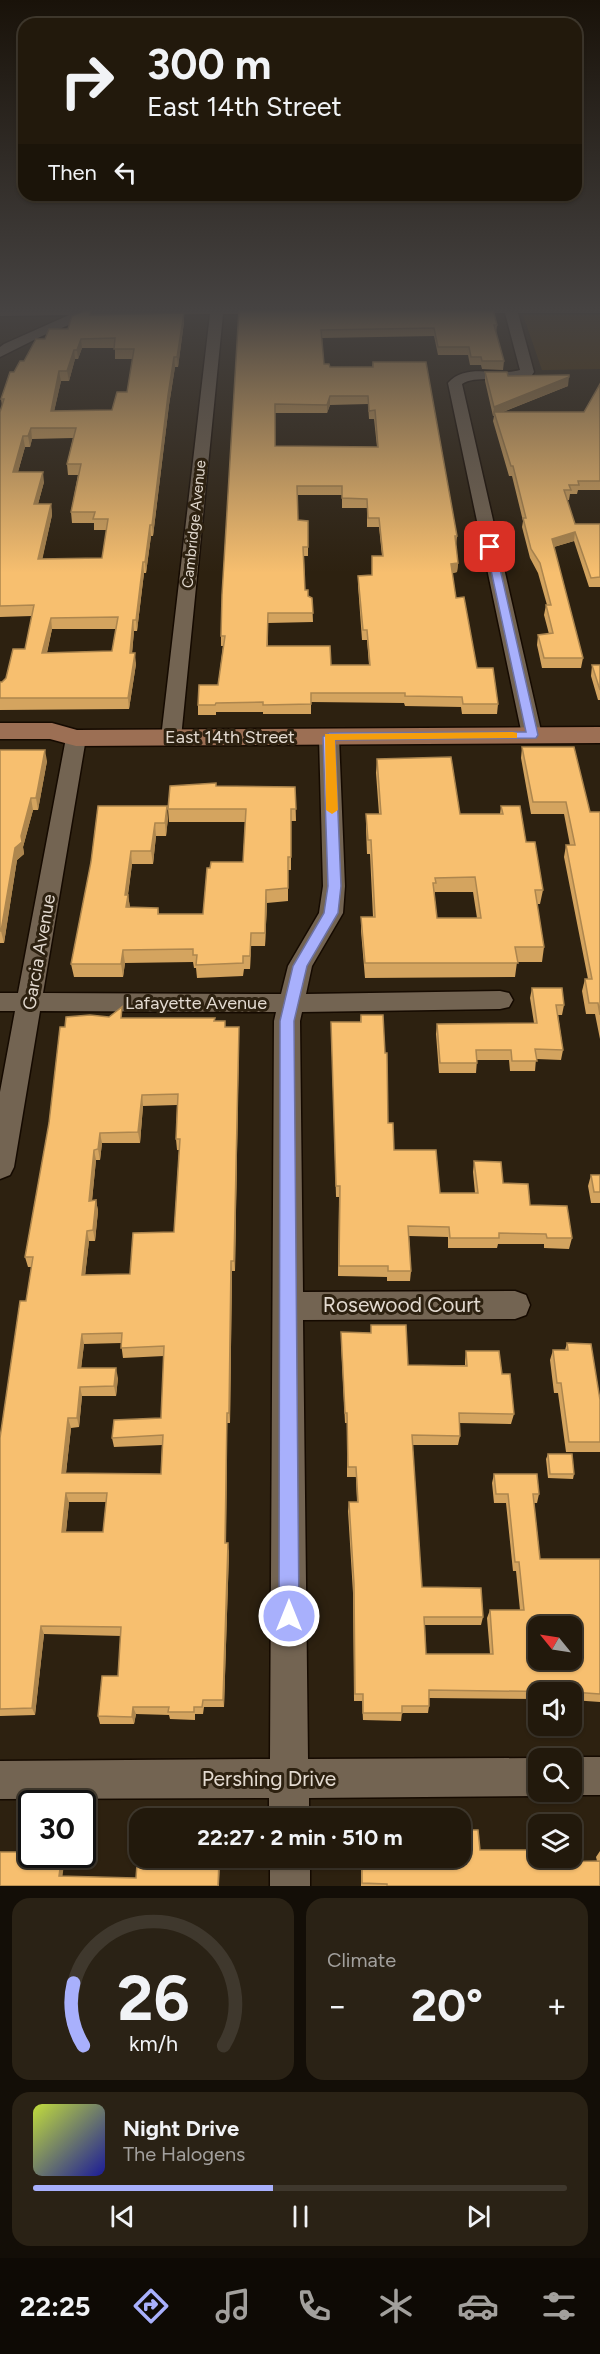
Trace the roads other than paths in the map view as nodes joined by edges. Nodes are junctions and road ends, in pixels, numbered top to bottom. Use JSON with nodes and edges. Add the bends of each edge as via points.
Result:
{"nodes":[{"id":1,"x":201,"y":397,"type":"edge"},
{"id":2,"x":458,"y":397,"type":"edge"},
{"id":3,"x":0,"y":731,"type":"edge"},
{"id":4,"x":532,"y":735,"type":"junction"},
{"id":5,"x":600,"y":735,"type":"edge"},
{"id":6,"x":329,"y":737,"type":"junction"},
{"id":7,"x":76,"y":738,"type":"junction"},
{"id":8,"x":171,"y":738,"type":"junction"},
{"id":9,"x":0,"y":748,"type":"edge"},
{"id":10,"x":500,"y":1000,"type":"dead end"},
{"id":11,"x":0,"y":1002,"type":"edge"},
{"id":12,"x":30,"y":1002,"type":"junction"},
{"id":13,"x":292,"y":1003,"type":"junction"},
{"id":14,"x":0,"y":1167,"type":"edge"},
{"id":15,"x":515,"y":1305,"type":"dead end"},
{"id":16,"x":289,"y":1306,"type":"junction"},
{"id":17,"x":528,"y":1776,"type":"edge"},
{"id":18,"x":582,"y":1776,"type":"edge"},
{"id":19,"x":600,"y":1776,"type":"edge"},
{"id":20,"x":0,"y":1780,"type":"edge"},
{"id":21,"x":289,"y":1780,"type":"junction"},
{"id":22,"x":289,"y":1808,"type":"edge"},
{"id":23,"x":290,"y":1868,"type":"edge"},
{"id":24,"x":290,"y":1886,"type":"edge"}],
"edges":[{"from":1,"to":8,"type":"street","name":"Cambridge Avenue"},
{"from":2,"to":4,"type":"street"},
{"from":3,"to":7,"type":"main road","name":"East 14th Street","via":[[52,731]]},
{"from":4,"to":5,"type":"main road","name":"East 14th Street"},
{"from":4,"to":6,"type":"main road","name":"East 14th Street"},
{"from":6,"to":8,"type":"main road","name":"East 14th Street"},
{"from":6,"to":13,"type":"street","via":[[334,886],[331,913],[300,966]]},
{"from":7,"to":8,"type":"main road","name":"East 14th Street"},
{"from":7,"to":9,"type":"main road","name":"East 14th Street","via":[[49,748]]},
{"from":7,"to":12,"type":"street","name":"Garcia Avenue"},
{"from":10,"to":13,"type":"street","name":"Lafayette Avenue"},
{"from":11,"to":12,"type":"street","name":"Lafayette Avenue"},
{"from":12,"to":13,"type":"street","name":"Lafayette Avenue"},
{"from":12,"to":14,"type":"street","name":"Garcia Avenue"},
{"from":13,"to":16,"type":"street","via":[[287,1021]]},
{"from":15,"to":16,"type":"street","name":"Rosewood Court"},
{"from":16,"to":21,"type":"street"},
{"from":17,"to":21,"type":"street","name":"Pershing Drive"},
{"from":18,"to":19,"type":"street"},
{"from":20,"to":21,"type":"street","name":"Pershing Drive"},
{"from":21,"to":22,"type":"street"},
{"from":23,"to":24,"type":"street"}]}
